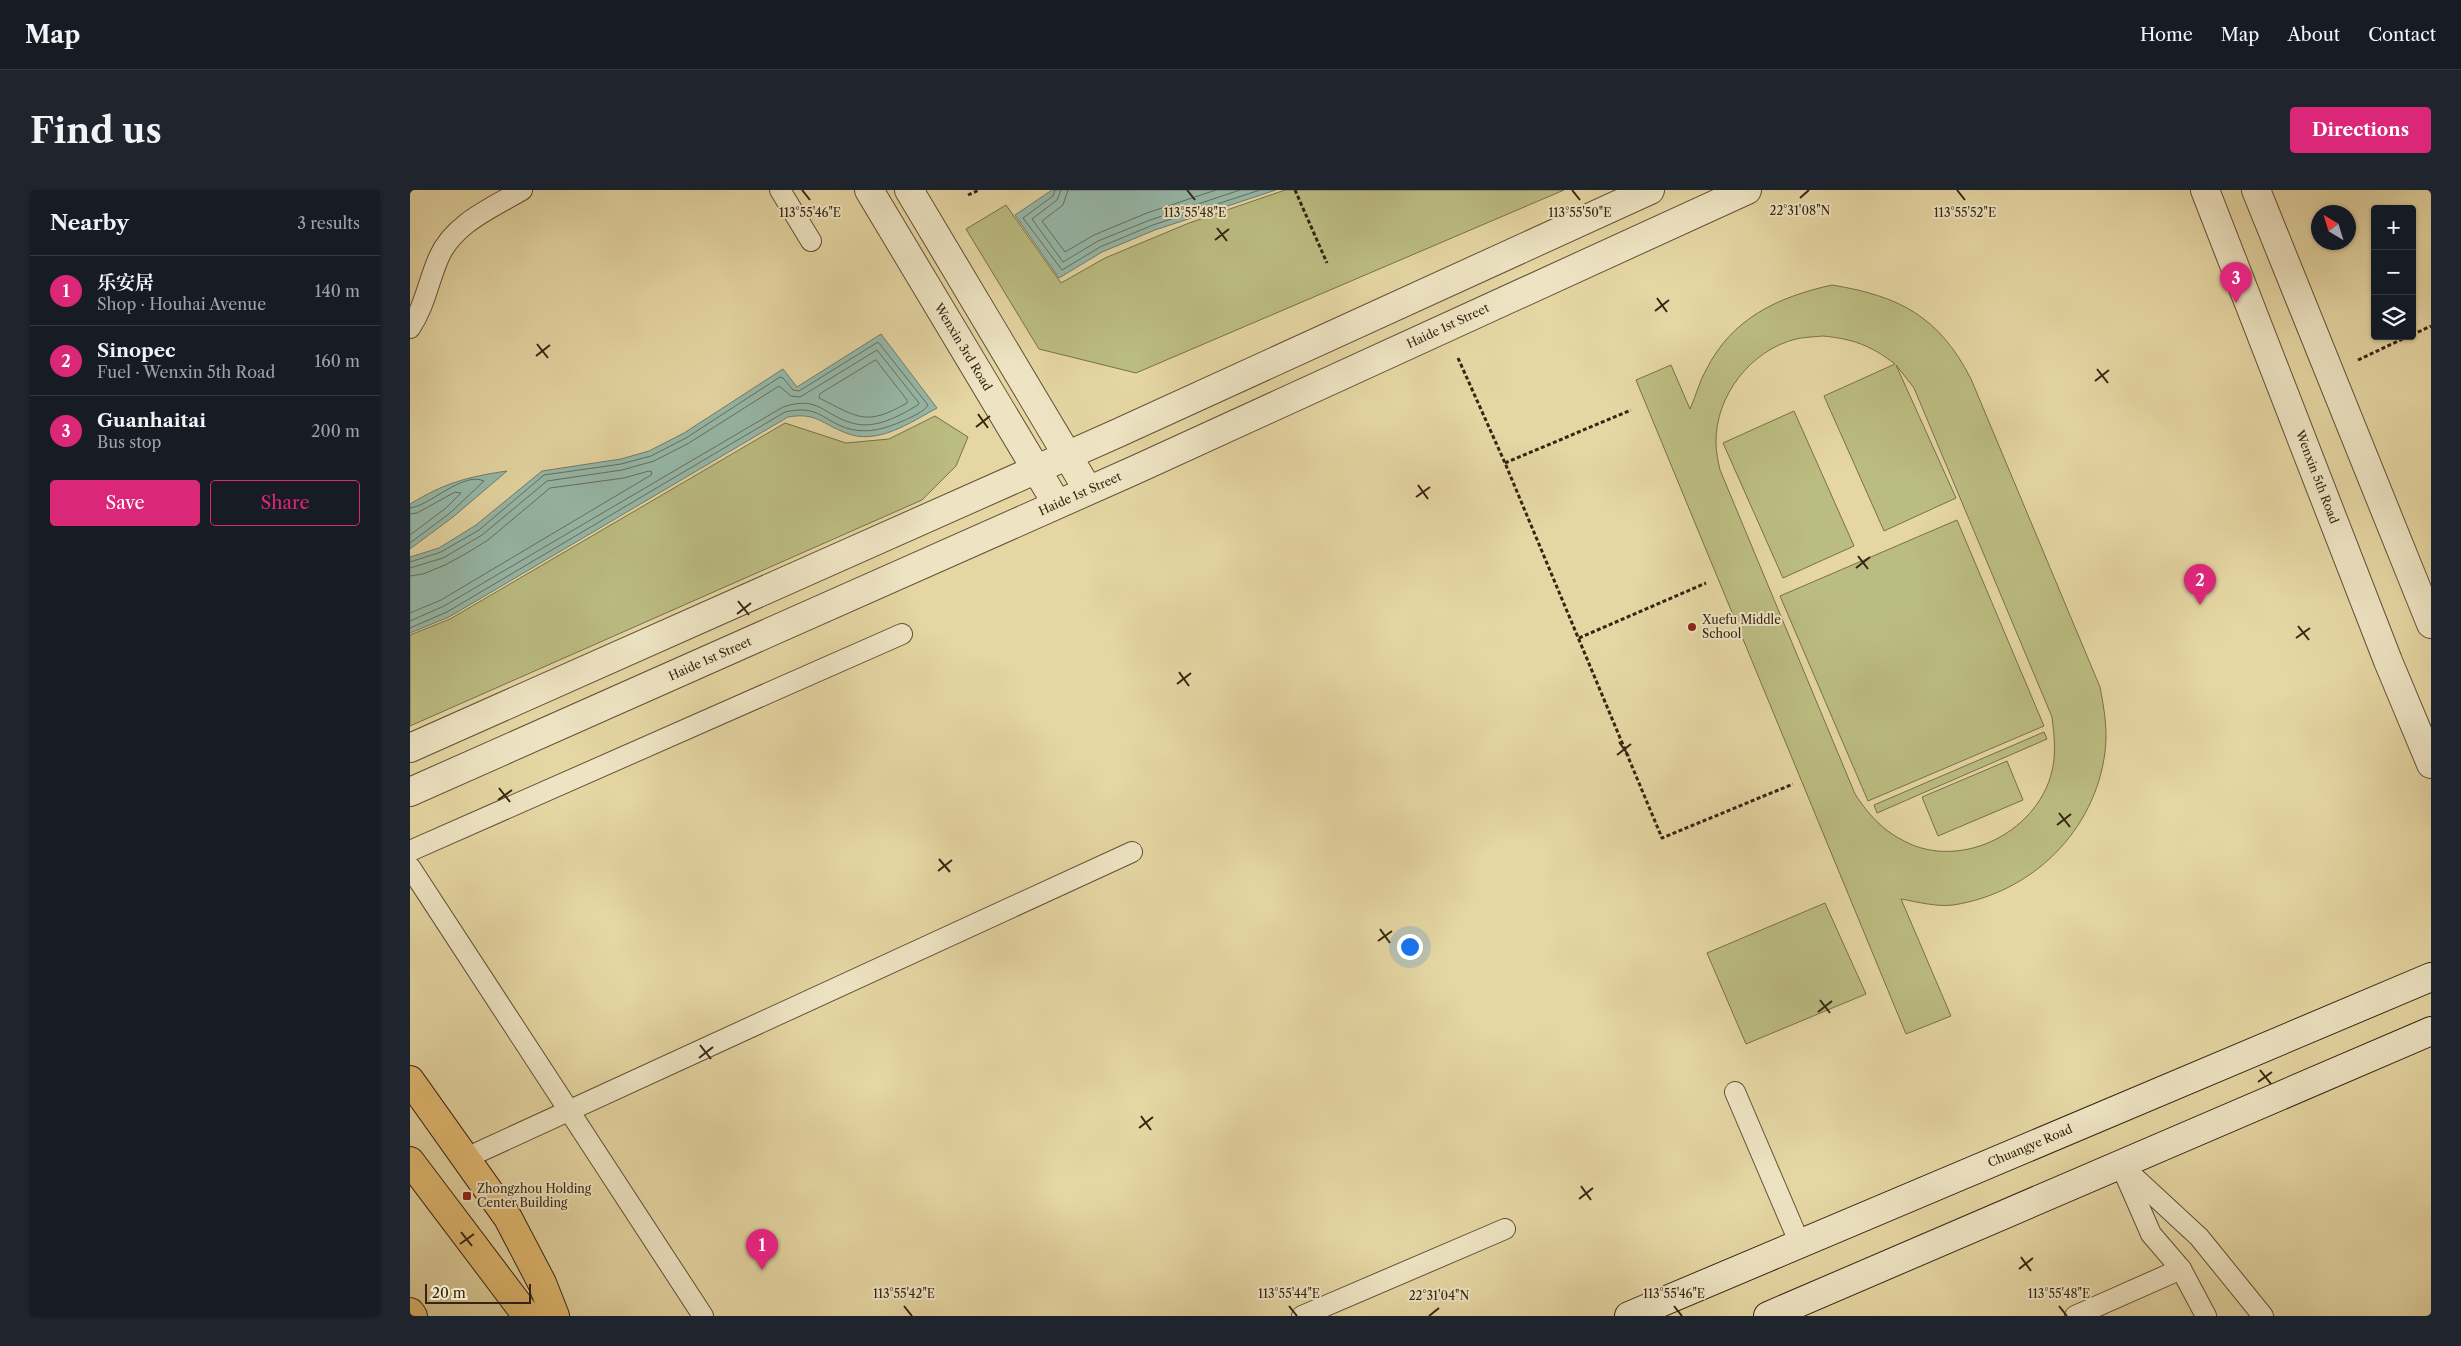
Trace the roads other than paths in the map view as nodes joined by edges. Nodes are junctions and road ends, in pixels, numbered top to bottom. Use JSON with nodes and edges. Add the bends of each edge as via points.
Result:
{"nodes":[{"id":1,"x":522,"y":190,"type":"edge"},
{"id":2,"x":780,"y":190,"type":"edge"},
{"id":3,"x":869,"y":190,"type":"edge"},
{"id":4,"x":909,"y":190,"type":"edge"},
{"id":5,"x":1650,"y":190,"type":"edge"},
{"id":6,"x":2205,"y":190,"type":"edge"},
{"id":7,"x":2256,"y":190,"type":"edge"},
{"id":8,"x":1738,"y":192,"type":"edge"},
{"id":9,"x":811,"y":241,"type":"dead end"},
{"id":10,"x":410,"y":328,"type":"edge"},
{"id":11,"x":1068,"y":456,"type":"junction"},
{"id":12,"x":1036,"y":469,"type":"junction"},
{"id":13,"x":1088,"y":490,"type":"junction"},
{"id":14,"x":1057,"y":504,"type":"junction"},
{"id":15,"x":2431,"y":624,"type":"edge"},
{"id":16,"x":902,"y":634,"type":"dead end"},
{"id":17,"x":410,"y":748,"type":"edge"},
{"id":18,"x":2431,"y":764,"type":"edge"},
{"id":19,"x":410,"y":792,"type":"edge"},
{"id":20,"x":410,"y":851,"type":"edge"},
{"id":21,"x":1132,"y":852,"type":"dead end"},
{"id":22,"x":410,"y":867,"type":"edge"},
{"id":23,"x":2431,"y":977,"type":"edge"},
{"id":24,"x":2431,"y":1032,"type":"edge"},
{"id":25,"x":410,"y":1080,"type":"edge"},
{"id":26,"x":1735,"y":1092,"type":"dead end"},
{"id":27,"x":570,"y":1111,"type":"junction"},
{"id":28,"x":466,"y":1158,"type":"junction"},
{"id":29,"x":410,"y":1161,"type":"edge"},
{"id":30,"x":2120,"y":1164,"type":"junction"},
{"id":31,"x":1505,"y":1229,"type":"dead end"},
{"id":32,"x":1800,"y":1244,"type":"junction"},
{"id":33,"x":2181,"y":1269,"type":"junction"},
{"id":34,"x":410,"y":1312,"type":"edge"},
{"id":35,"x":413,"y":1316,"type":"edge"},
{"id":36,"x":527,"y":1316,"type":"edge"},
{"id":37,"x":556,"y":1316,"type":"edge"},
{"id":38,"x":703,"y":1316,"type":"edge"},
{"id":39,"x":1302,"y":1316,"type":"edge"},
{"id":40,"x":1629,"y":1316,"type":"edge"},
{"id":41,"x":1768,"y":1316,"type":"edge"},
{"id":42,"x":2075,"y":1316,"type":"edge"},
{"id":43,"x":2206,"y":1316,"type":"edge"},
{"id":44,"x":2263,"y":1316,"type":"edge"}],
"edges":[{"from":1,"to":10,"type":"lane","via":[[475,218],[448,240],[434,269],[423,308]]},
{"from":2,"to":9,"type":"lane"},
{"from":3,"to":12,"type":"street","name":"Wenxin 3rd Road"},
{"from":4,"to":11,"type":"street"},
{"from":5,"to":11,"type":"street"},
{"from":6,"to":18,"type":"street","name":"Wenxin 5th Road"},
{"from":7,"to":15,"type":"street"},
{"from":8,"to":13,"type":"street","name":"Haide 1st Street"},
{"from":11,"to":12,"type":"street"},
{"from":11,"to":13,"type":"street"},
{"from":12,"to":14,"type":"street","name":"Wenxin 3rd Road"},
{"from":12,"to":17,"type":"street"},
{"from":13,"to":14,"type":"street","name":"Haide 1st Street"},
{"from":14,"to":19,"type":"street","name":"Haide 1st Street"},
{"from":16,"to":20,"type":"lane"},
{"from":21,"to":27,"type":"lane"},
{"from":22,"to":27,"type":"lane"},
{"from":23,"to":32,"type":"street","name":"Chuangye Road"},
{"from":24,"to":30,"type":"street"},
{"from":25,"to":28,"type":"main road"},
{"from":26,"to":32,"type":"lane"},
{"from":27,"to":28,"type":"lane"},
{"from":27,"to":38,"type":"lane"},
{"from":28,"to":37,"type":"main road","via":[[508,1218]]},
{"from":29,"to":36,"type":"main road"},
{"from":30,"to":33,"type":"lane","via":[[2151,1234]]},
{"from":30,"to":41,"type":"street"},
{"from":30,"to":44,"type":"lane","via":[[2199,1236]]},
{"from":31,"to":39,"type":"lane"},
{"from":32,"to":40,"type":"street","name":"Chuangye Road"},
{"from":33,"to":42,"type":"lane"},
{"from":33,"to":43,"type":"lane"},
{"from":34,"to":35,"type":"main road"}]}
